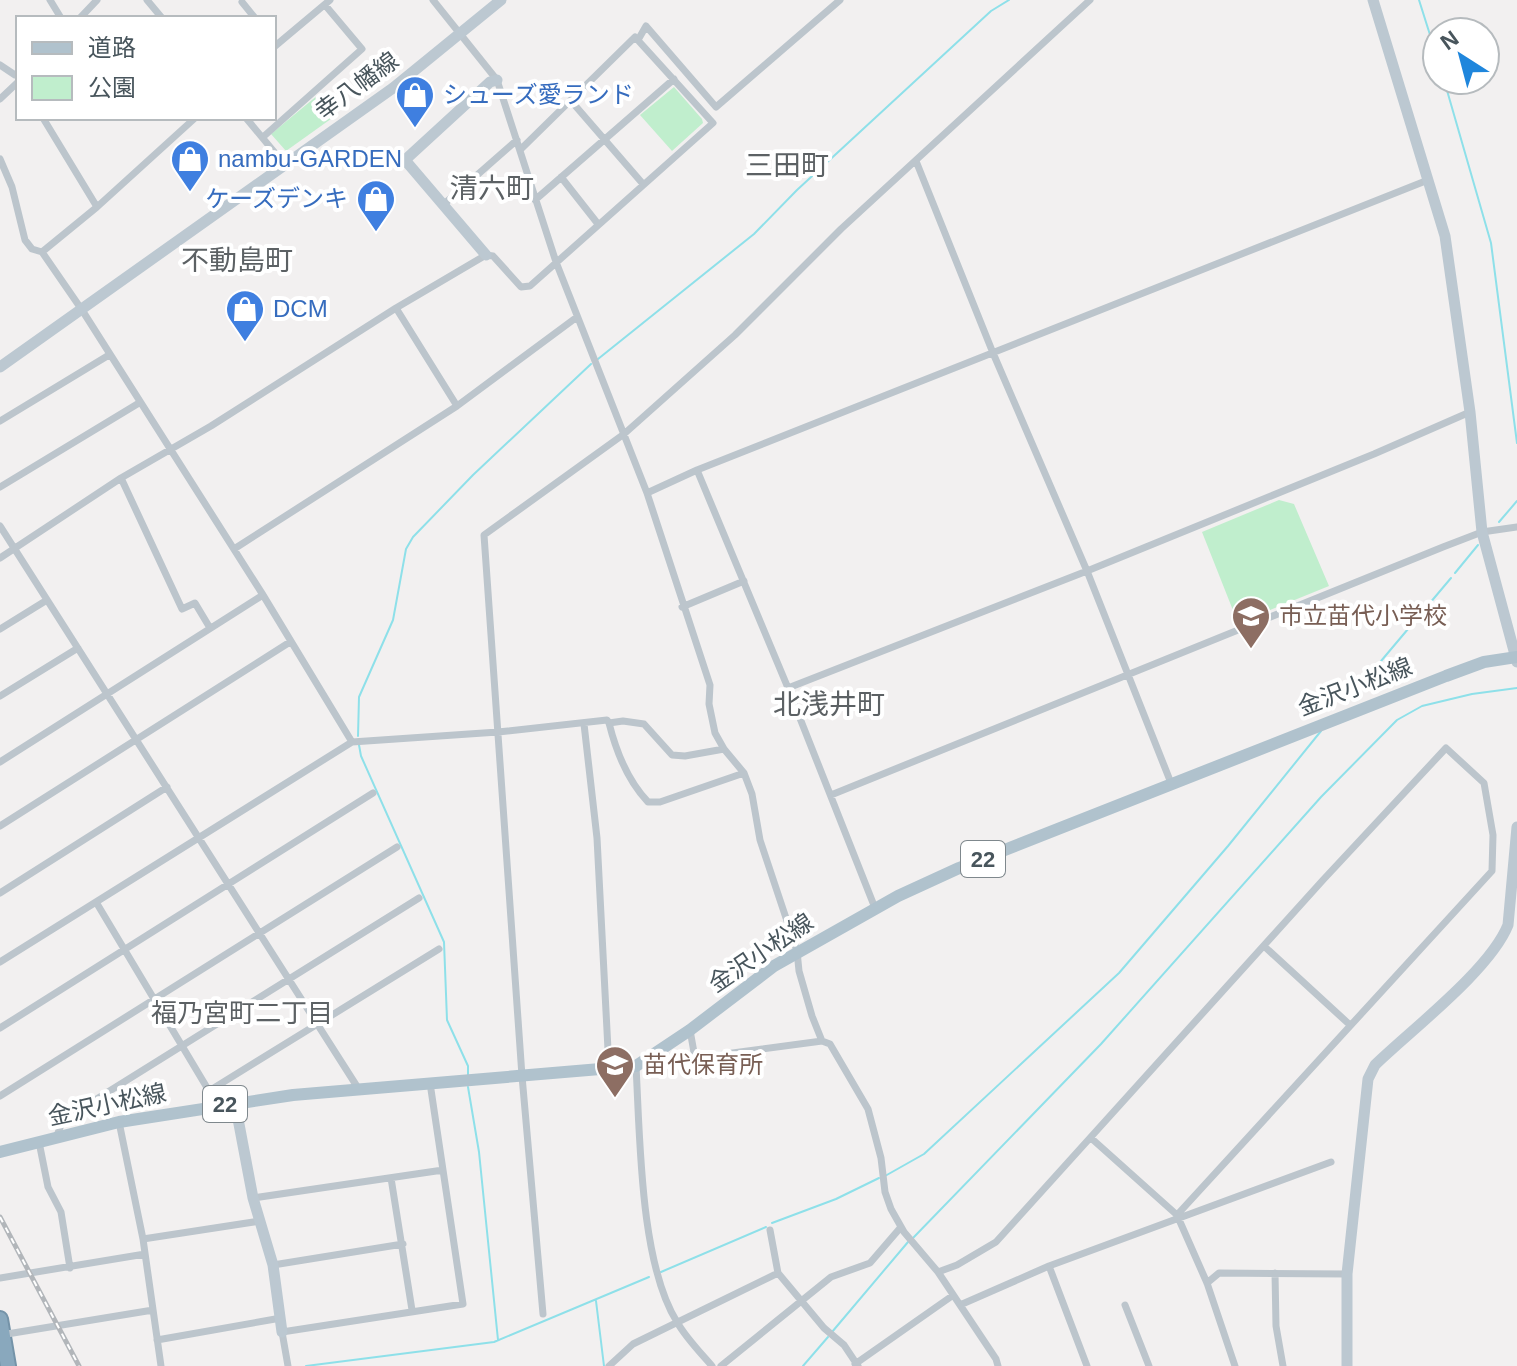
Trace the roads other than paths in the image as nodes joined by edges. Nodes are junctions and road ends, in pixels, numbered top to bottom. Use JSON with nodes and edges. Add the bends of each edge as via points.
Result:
{"nodes":[{"id":1,"x":97,"y":0,"type":"edge"},
{"id":2,"x":147,"y":0,"type":"edge"},
{"id":3,"x":433,"y":0,"type":"edge"},
{"id":4,"x":501,"y":0,"type":"edge"},
{"id":5,"x":840,"y":0,"type":"edge"},
{"id":6,"x":1090,"y":0,"type":"edge"},
{"id":7,"x":1373,"y":0,"type":"edge"},
{"id":8,"x":327,"y":2,"type":"edge"},
{"id":9,"x":82,"y":16,"type":"edge"},
{"id":10,"x":160,"y":16,"type":"edge"},
{"id":11,"x":462,"y":33,"type":"junction"},
{"id":12,"x":638,"y":40,"type":"junction"},
{"id":13,"x":276,"y":43,"type":"edge"},
{"id":14,"x":674,"y":79,"type":"junction"},
{"id":15,"x":497,"y":80,"type":"junction"},
{"id":16,"x":16,"y":84,"type":"edge"},
{"id":17,"x":0,"y":99,"type":"edge"},
{"id":18,"x":572,"y":102,"type":"junction"},
{"id":19,"x":44,"y":120,"type":"edge"},
{"id":20,"x":193,"y":120,"type":"edge"},
{"id":21,"x":248,"y":120,"type":"edge"},
{"id":22,"x":263,"y":137,"type":"junction"},
{"id":23,"x":517,"y":140,"type":"junction"},
{"id":24,"x":604,"y":141,"type":"junction"},
{"id":25,"x":520,"y":150,"type":"junction"},
{"id":26,"x":0,"y":159,"type":"edge"},
{"id":27,"x":916,"y":161,"type":"junction"},
{"id":28,"x":285,"y":165,"type":"junction"},
{"id":29,"x":561,"y":177,"type":"junction"},
{"id":30,"x":1428,"y":180,"type":"junction"},
{"id":31,"x":643,"y":184,"type":"junction"},
{"id":32,"x":535,"y":200,"type":"junction"},
{"id":33,"x":443,"y":205,"type":"junction"},
{"id":34,"x":97,"y":207,"type":"junction"},
{"id":35,"x":598,"y":224,"type":"junction"},
{"id":36,"x":42,"y":252,"type":"junction"},
{"id":37,"x":486,"y":255,"type":"junction"},
{"id":38,"x":556,"y":262,"type":"junction"},
{"id":39,"x":396,"y":308,"type":"junction"},
{"id":40,"x":82,"y":310,"type":"junction"},
{"id":41,"x":577,"y":317,"type":"junction"},
{"id":42,"x":993,"y":353,"type":"junction"},
{"id":43,"x":109,"y":355,"type":"junction"},
{"id":44,"x":0,"y":367,"type":"edge"},
{"id":45,"x":139,"y":403,"type":"junction"},
{"id":46,"x":457,"y":406,"type":"junction"},
{"id":47,"x":1470,"y":412,"type":"junction"},
{"id":48,"x":0,"y":421,"type":"edge"},
{"id":49,"x":624,"y":434,"type":"junction"},
{"id":50,"x":170,"y":450,"type":"junction"},
{"id":51,"x":697,"y":470,"type":"junction"},
{"id":52,"x":121,"y":478,"type":"junction"},
{"id":53,"x":0,"y":487,"type":"edge"},
{"id":54,"x":647,"y":493,"type":"junction"},
{"id":55,"x":0,"y":526,"type":"edge"},
{"id":56,"x":1517,"y":527,"type":"edge"},
{"id":57,"x":1482,"y":532,"type":"junction"},
{"id":58,"x":234,"y":549,"type":"junction"},
{"id":59,"x":15,"y":550,"type":"junction"},
{"id":60,"x":0,"y":558,"type":"edge"},
{"id":61,"x":1087,"y":571,"type":"junction"},
{"id":62,"x":744,"y":581,"type":"junction"},
{"id":63,"x":263,"y":595,"type":"junction"},
{"id":64,"x":47,"y":600,"type":"junction"},
{"id":65,"x":682,"y":607,"type":"junction"},
{"id":66,"x":210,"y":628,"type":"junction"},
{"id":67,"x":1514,"y":628,"type":"edge"},
{"id":68,"x":0,"y":629,"type":"edge"},
{"id":69,"x":290,"y":642,"type":"junction"},
{"id":70,"x":78,"y":648,"type":"junction"},
{"id":71,"x":1517,"y":659,"type":"edge"},
{"id":72,"x":1129,"y":675,"type":"junction"},
{"id":73,"x":788,"y":688,"type":"junction"},
{"id":74,"x":107,"y":694,"type":"junction"},
{"id":75,"x":0,"y":696,"type":"edge"},
{"id":76,"x":609,"y":723,"type":"junction"},
{"id":77,"x":584,"y":724,"type":"junction"},
{"id":78,"x":498,"y":732,"type":"junction"},
{"id":79,"x":136,"y":739,"type":"junction"},
{"id":80,"x":352,"y":742,"type":"junction"},
{"id":81,"x":724,"y":749,"type":"junction"},
{"id":82,"x":0,"y":762,"type":"edge"},
{"id":83,"x":744,"y":773,"type":"junction"},
{"id":84,"x":1171,"y":783,"type":"junction"},
{"id":85,"x":167,"y":787,"type":"junction"},
{"id":86,"x":373,"y":793,"type":"dead end"},
{"id":87,"x":831,"y":795,"type":"junction"},
{"id":88,"x":0,"y":826,"type":"edge"},
{"id":89,"x":1517,"y":827,"type":"edge"},
{"id":90,"x":199,"y":837,"type":"junction"},
{"id":91,"x":397,"y":847,"type":"dead end"},
{"id":92,"x":228,"y":885,"type":"junction"},
{"id":93,"x":0,"y":893,"type":"edge"},
{"id":94,"x":419,"y":898,"type":"dead end"},
{"id":95,"x":96,"y":902,"type":"junction"},
{"id":96,"x":875,"y":908,"type":"junction"},
{"id":97,"x":259,"y":933,"type":"junction"},
{"id":98,"x":1265,"y":947,"type":"junction"},
{"id":99,"x":439,"y":949,"type":"dead end"},
{"id":100,"x":124,"y":951,"type":"junction"},
{"id":101,"x":797,"y":951,"type":"junction"},
{"id":102,"x":0,"y":962,"type":"edge"},
{"id":103,"x":288,"y":979,"type":"junction"},
{"id":104,"x":154,"y":999,"type":"junction"},
{"id":105,"x":317,"y":1024,"type":"junction"},
{"id":106,"x":1350,"y":1025,"type":"junction"},
{"id":107,"x":0,"y":1028,"type":"edge"},
{"id":108,"x":690,"y":1030,"type":"junction"},
{"id":109,"x":822,"y":1041,"type":"junction"},
{"id":110,"x":182,"y":1046,"type":"junction"},
{"id":111,"x":636,"y":1066,"type":"junction"},
{"id":112,"x":609,"y":1070,"type":"junction"},
{"id":113,"x":522,"y":1076,"type":"junction"},
{"id":114,"x":430,"y":1083,"type":"junction"},
{"id":115,"x":358,"y":1088,"type":"junction"},
{"id":116,"x":209,"y":1091,"type":"junction"},
{"id":117,"x":0,"y":1096,"type":"edge"},
{"id":118,"x":235,"y":1103,"type":"junction"},
{"id":119,"x":213,"y":1106,"type":"junction"},
{"id":120,"x":119,"y":1122,"type":"junction"},
{"id":121,"x":56,"y":1138,"type":"junction"},
{"id":122,"x":1091,"y":1138,"type":"junction"},
{"id":123,"x":39,"y":1142,"type":"junction"},
{"id":124,"x":0,"y":1152,"type":"edge"},
{"id":125,"x":1331,"y":1162,"type":"dead end"},
{"id":126,"x":443,"y":1170,"type":"junction"},
{"id":127,"x":391,"y":1178,"type":"junction"},
{"id":128,"x":253,"y":1198,"type":"junction"},
{"id":129,"x":1178,"y":1216,"type":"junction"},
{"id":130,"x":260,"y":1221,"type":"junction"},
{"id":131,"x":770,"y":1230,"type":"dead end"},
{"id":132,"x":903,"y":1230,"type":"junction"},
{"id":133,"x":143,"y":1239,"type":"junction"},
{"id":134,"x":403,"y":1244,"type":"junction"},
{"id":135,"x":145,"y":1254,"type":"junction"},
{"id":136,"x":273,"y":1265,"type":"junction"},
{"id":137,"x":1049,"y":1266,"type":"junction"},
{"id":138,"x":70,"y":1268,"type":"junction"},
{"id":139,"x":934,"y":1269,"type":"junction"},
{"id":140,"x":778,"y":1273,"type":"junction"},
{"id":141,"x":1275,"y":1273,"type":"junction"},
{"id":142,"x":1343,"y":1274,"type":"junction"},
{"id":143,"x":0,"y":1278,"type":"edge"},
{"id":144,"x":1207,"y":1283,"type":"junction"},
{"id":145,"x":952,"y":1296,"type":"junction"},
{"id":146,"x":801,"y":1299,"type":"junction"},
{"id":147,"x":960,"y":1305,"type":"junction"},
{"id":148,"x":1125,"y":1305,"type":"dead end"},
{"id":149,"x":153,"y":1310,"type":"junction"},
{"id":150,"x":412,"y":1310,"type":"junction"},
{"id":151,"x":543,"y":1314,"type":"dead end"},
{"id":152,"x":281,"y":1318,"type":"junction"},
{"id":153,"x":0,"y":1319,"type":"edge"},
{"id":154,"x":677,"y":1323,"type":"junction"},
{"id":155,"x":282,"y":1332,"type":"junction"},
{"id":156,"x":1,"y":1335,"type":"edge"},
{"id":157,"x":157,"y":1340,"type":"junction"},
{"id":158,"x":856,"y":1365,"type":"edge"},
{"id":159,"x":8,"y":1366,"type":"edge"},
{"id":160,"x":160,"y":1366,"type":"edge"},
{"id":161,"x":288,"y":1366,"type":"edge"},
{"id":162,"x":609,"y":1366,"type":"edge"},
{"id":163,"x":712,"y":1366,"type":"edge"},
{"id":164,"x":721,"y":1366,"type":"edge"},
{"id":165,"x":998,"y":1366,"type":"edge"},
{"id":166,"x":1087,"y":1366,"type":"edge"},
{"id":167,"x":1149,"y":1366,"type":"edge"},
{"id":168,"x":1235,"y":1366,"type":"edge"},
{"id":169,"x":1283,"y":1366,"type":"edge"},
{"id":170,"x":1347,"y":1366,"type":"edge"}],
"edges":[{"from":1,"to":9,"type":"street"},
{"from":2,"to":10,"type":"street"},
{"from":3,"to":11,"type":"street"},
{"from":4,"to":11,"type":"street","name":"幸八幡線"},
{"from":5,"to":12,"type":"street","via":[[716,107],[646,26]]},
{"from":6,"to":27,"type":"street"},
{"from":7,"to":30,"type":"street"},
{"from":8,"to":13,"type":"street"},
{"from":8,"to":22,"type":"street","via":[[362,49]]},
{"from":11,"to":15,"type":"street"},
{"from":11,"to":28,"type":"street","name":"幸八幡線"},
{"from":12,"to":14,"type":"street"},
{"from":12,"to":18,"type":"street","via":[[635,37]]},
{"from":14,"to":24,"type":"street"},
{"from":14,"to":31,"type":"street","via":[[713,123]]},
{"from":15,"to":23,"type":"street"},
{"from":15,"to":33,"type":"street","via":[[405,160]]},
{"from":16,"to":17,"type":"street"},
{"from":18,"to":24,"type":"street"},
{"from":18,"to":25,"type":"street"},
{"from":19,"to":34,"type":"street"},
{"from":20,"to":34,"type":"street"},
{"from":21,"to":22,"type":"street"},
{"from":22,"to":28,"type":"street"},
{"from":23,"to":25,"type":"street"},
{"from":23,"to":33,"type":"street"},
{"from":24,"to":29,"type":"street"},
{"from":24,"to":31,"type":"street"},
{"from":25,"to":32,"type":"street"},
{"from":26,"to":36,"type":"street","via":[[25,240]]},
{"from":27,"to":42,"type":"street"},
{"from":27,"to":49,"type":"street"},
{"from":28,"to":40,"type":"street","name":"幸八幡線"},
{"from":29,"to":32,"type":"street"},
{"from":29,"to":35,"type":"street"},
{"from":30,"to":42,"type":"street"},
{"from":30,"to":47,"type":"street","via":[[1445,236]]},
{"from":31,"to":35,"type":"street"},
{"from":32,"to":38,"type":"street"},
{"from":33,"to":37,"type":"street"},
{"from":34,"to":36,"type":"street"},
{"from":35,"to":38,"type":"street"},
{"from":36,"to":40,"type":"street"},
{"from":37,"to":38,"type":"street","via":[[521,287],[530,286]]},
{"from":37,"to":39,"type":"street"},
{"from":38,"to":41,"type":"street"},
{"from":39,"to":46,"type":"street"},
{"from":39,"to":50,"type":"street"},
{"from":40,"to":43,"type":"street"},
{"from":40,"to":44,"type":"street","name":"幸八幡線"},
{"from":41,"to":46,"type":"street"},
{"from":41,"to":49,"type":"street"},
{"from":42,"to":51,"type":"street"},
{"from":42,"to":61,"type":"street"},
{"from":43,"to":45,"type":"street"},
{"from":43,"to":48,"type":"street"},
{"from":45,"to":50,"type":"street"},
{"from":45,"to":53,"type":"street"},
{"from":46,"to":58,"type":"street"},
{"from":47,"to":57,"type":"street"},
{"from":47,"to":61,"type":"street"},
{"from":49,"to":54,"type":"street"},
{"from":49,"to":78,"type":"street","via":[[484,535]]},
{"from":50,"to":52,"type":"street"},
{"from":50,"to":58,"type":"street"},
{"from":51,"to":54,"type":"street"},
{"from":51,"to":62,"type":"street"},
{"from":52,"to":59,"type":"street"},
{"from":52,"to":66,"type":"street","via":[[182,609],[195,603]]},
{"from":54,"to":65,"type":"street"},
{"from":55,"to":59,"type":"street"},
{"from":56,"to":57,"type":"street"},
{"from":57,"to":67,"type":"street"},
{"from":57,"to":72,"type":"street"},
{"from":58,"to":63,"type":"street"},
{"from":59,"to":60,"type":"street"},
{"from":59,"to":64,"type":"street"},
{"from":61,"to":72,"type":"street"},
{"from":61,"to":73,"type":"street"},
{"from":62,"to":65,"type":"street"},
{"from":62,"to":73,"type":"street"},
{"from":63,"to":66,"type":"street"},
{"from":63,"to":69,"type":"street"},
{"from":64,"to":68,"type":"street"},
{"from":64,"to":70,"type":"street"},
{"from":65,"to":81,"type":"street","via":[[710,685],[715,733]]},
{"from":66,"to":74,"type":"street"},
{"from":67,"to":71,"type":"street"},
{"from":69,"to":79,"type":"street"},
{"from":69,"to":80,"type":"street"},
{"from":70,"to":74,"type":"street"},
{"from":70,"to":75,"type":"street"},
{"from":71,"to":84,"type":"main road","name":"金沢小松線","number":"22","via":[[1484,662]]},
{"from":72,"to":84,"type":"street"},
{"from":72,"to":87,"type":"street"},
{"from":73,"to":87,"type":"street"},
{"from":74,"to":79,"type":"street"},
{"from":74,"to":82,"type":"street"},
{"from":76,"to":77,"type":"street"},
{"from":76,"to":81,"type":"street","via":[[644,724],[672,755]]},
{"from":76,"to":83,"type":"street","via":[[629,776],[648,802]]},
{"from":77,"to":78,"type":"street"},
{"from":77,"to":112,"type":"street","via":[[597,838]]},
{"from":78,"to":80,"type":"street"},
{"from":78,"to":113,"type":"street"},
{"from":79,"to":85,"type":"street"},
{"from":79,"to":88,"type":"street"},
{"from":80,"to":90,"type":"street"},
{"from":81,"to":83,"type":"street"},
{"from":83,"to":101,"type":"street"},
{"from":84,"to":96,"type":"main road","name":"金沢小松線","number":"22","via":[[959,868]]},
{"from":85,"to":90,"type":"street"},
{"from":85,"to":93,"type":"street"},
{"from":86,"to":92,"type":"street"},
{"from":87,"to":96,"type":"street"},
{"from":89,"to":142,"type":"street","via":[[1502,940],[1375,1065],[1368,1079]]},
{"from":90,"to":92,"type":"street"},
{"from":90,"to":95,"type":"street"},
{"from":91,"to":97,"type":"street"},
{"from":92,"to":97,"type":"street"},
{"from":92,"to":100,"type":"street"},
{"from":94,"to":103,"type":"street"},
{"from":95,"to":100,"type":"street"},
{"from":95,"to":102,"type":"street"},
{"from":96,"to":101,"type":"main road","name":"金沢小松線","number":"22"},
{"from":97,"to":103,"type":"street"},
{"from":97,"to":104,"type":"street"},
{"from":98,"to":106,"type":"street"},
{"from":98,"to":106,"type":"street","via":[[1446,748],[1484,783],[1493,835],[1492,871]]},
{"from":98,"to":122,"type":"street"},
{"from":99,"to":105,"type":"street"},
{"from":100,"to":104,"type":"street"},
{"from":100,"to":107,"type":"street"},
{"from":101,"to":108,"type":"main road","name":"金沢小松線","number":"22"},
{"from":101,"to":109,"type":"street"},
{"from":103,"to":105,"type":"street"},
{"from":103,"to":110,"type":"street"},
{"from":104,"to":110,"type":"street"},
{"from":104,"to":117,"type":"street"},
{"from":105,"to":115,"type":"street"},
{"from":105,"to":116,"type":"street"},
{"from":106,"to":129,"type":"street"},
{"from":108,"to":109,"type":"street","via":[[695,1058]]},
{"from":108,"to":111,"type":"main road","name":"金沢小松線","number":"22"},
{"from":109,"to":132,"type":"street","via":[[830,1044],[868,1109],[891,1209]]},
{"from":110,"to":116,"type":"street"},
{"from":110,"to":121,"type":"street","via":[[63,1120]]},
{"from":111,"to":112,"type":"main road","name":"金沢小松線","number":"22"},
{"from":111,"to":154,"type":"street","via":[[655,1268]]},
{"from":112,"to":113,"type":"main road","name":"金沢小松線","number":"22"},
{"from":113,"to":114,"type":"main road","name":"金沢小松線","number":"22"},
{"from":113,"to":151,"type":"street"},
{"from":114,"to":115,"type":"main road","name":"金沢小松線","number":"22"},
{"from":114,"to":126,"type":"street"},
{"from":115,"to":118,"type":"main road","name":"金沢小松線","number":"22"},
{"from":116,"to":119,"type":"street"},
{"from":118,"to":119,"type":"main road","name":"金沢小松線","number":"22"},
{"from":118,"to":128,"type":"street"},
{"from":119,"to":120,"type":"main road","name":"金沢小松線","number":"22"},
{"from":120,"to":121,"type":"main road","name":"金沢小松線","number":"22"},
{"from":120,"to":133,"type":"street"},
{"from":121,"to":123,"type":"main road","name":"金沢小松線","number":"22"},
{"from":122,"to":129,"type":"street"},
{"from":122,"to":139,"type":"street","via":[[996,1242],[957,1265]]},
{"from":123,"to":124,"type":"main road","name":"金沢小松線","number":"22"},
{"from":123,"to":138,"type":"street","via":[[48,1187],[61,1212]]},
{"from":125,"to":129,"type":"street"},
{"from":126,"to":127,"type":"street"},
{"from":126,"to":150,"type":"street","via":[[463,1304]]},
{"from":127,"to":128,"type":"street"},
{"from":127,"to":134,"type":"street"},
{"from":128,"to":130,"type":"street"},
{"from":129,"to":137,"type":"street"},
{"from":129,"to":144,"type":"street"},
{"from":130,"to":133,"type":"street"},
{"from":130,"to":136,"type":"street"},
{"from":131,"to":140,"type":"street"},
{"from":132,"to":139,"type":"street"},
{"from":132,"to":146,"type":"street","via":[[870,1263],[831,1277]]},
{"from":133,"to":135,"type":"street"},
{"from":134,"to":136,"type":"street"},
{"from":134,"to":150,"type":"street"},
{"from":135,"to":138,"type":"street"},
{"from":135,"to":149,"type":"street"},
{"from":136,"to":152,"type":"street"},
{"from":137,"to":147,"type":"street"},
{"from":137,"to":166,"type":"street"},
{"from":138,"to":143,"type":"street"},
{"from":139,"to":145,"type":"street"},
{"from":140,"to":146,"type":"street"},
{"from":140,"to":154,"type":"street"},
{"from":141,"to":142,"type":"street"},
{"from":141,"to":144,"type":"street","via":[[1219,1273]]},
{"from":141,"to":169,"type":"street"},
{"from":142,"to":170,"type":"street"},
{"from":144,"to":168,"type":"street"},
{"from":145,"to":147,"type":"street"},
{"from":145,"to":158,"type":"street"},
{"from":146,"to":158,"type":"street"},
{"from":146,"to":164,"type":"street"},
{"from":147,"to":165,"type":"street"},
{"from":148,"to":167,"type":"street"},
{"from":149,"to":156,"type":"street"},
{"from":149,"to":157,"type":"street"},
{"from":150,"to":155,"type":"street"},
{"from":152,"to":155,"type":"street"},
{"from":152,"to":157,"type":"street"},
{"from":153,"to":156,"type":"highway"},
{"from":154,"to":162,"type":"street","via":[[633,1344]]},
{"from":154,"to":163,"type":"street"},
{"from":155,"to":161,"type":"street"},
{"from":156,"to":159,"type":"highway"},
{"from":157,"to":160,"type":"street"}]}
